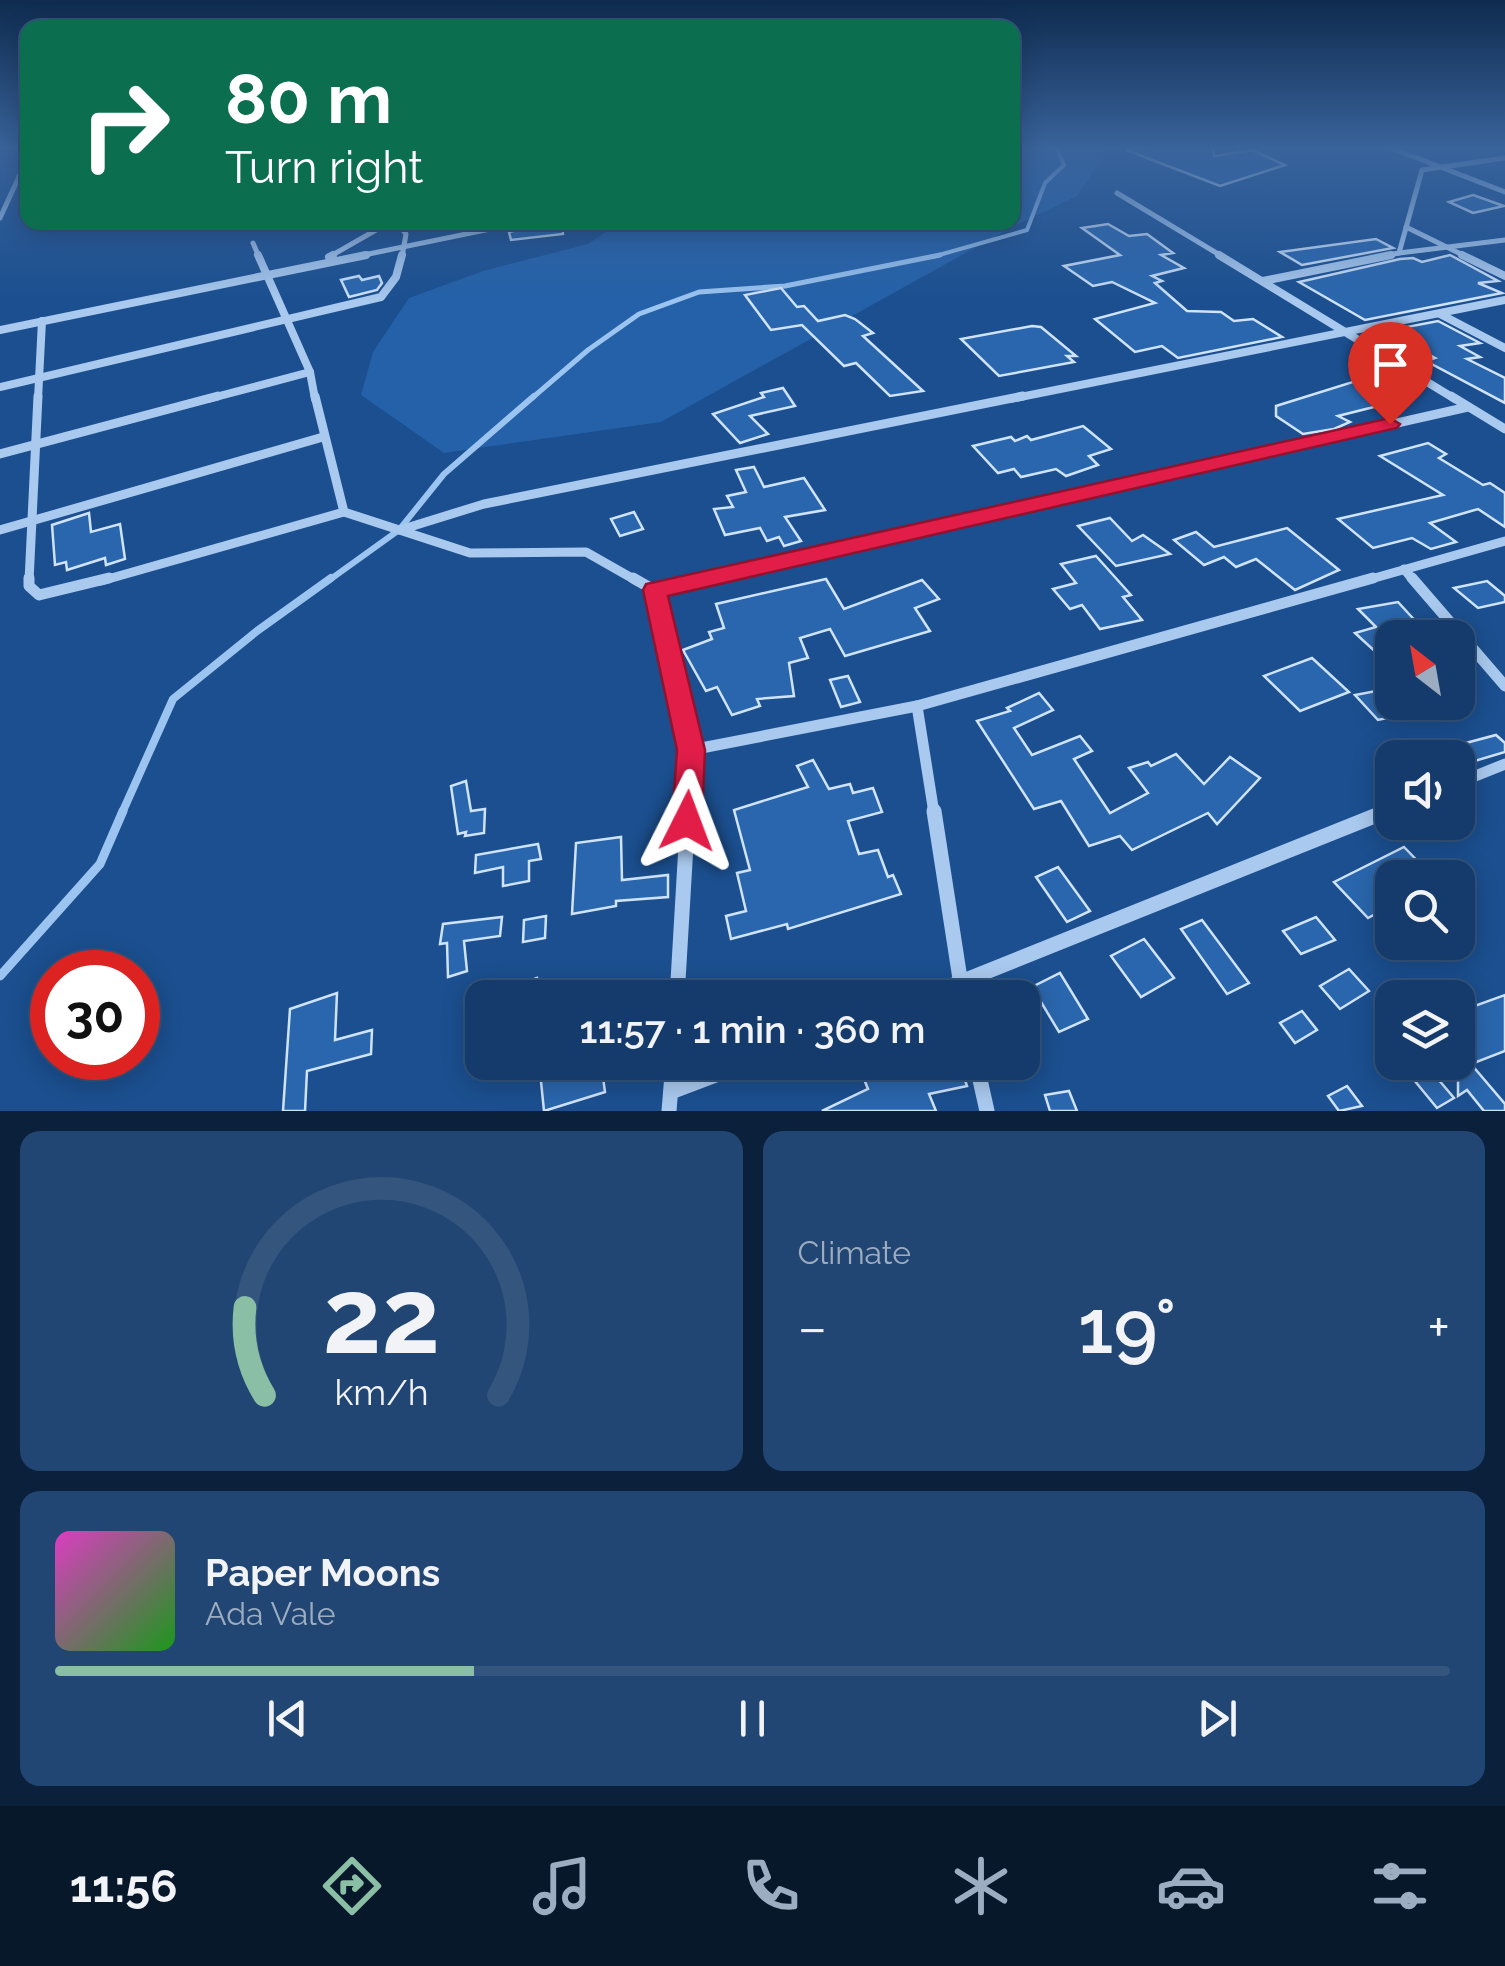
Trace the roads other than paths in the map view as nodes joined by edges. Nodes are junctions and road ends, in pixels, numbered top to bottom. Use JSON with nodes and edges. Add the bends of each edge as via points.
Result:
{"nodes":[{"id":1,"x":1127,"y":198,"type":"edge"},
{"id":2,"x":1414,"y":198,"type":"edge"},
{"id":3,"x":1406,"y":227,"type":"junction"},
{"id":4,"x":378,"y":230,"type":"edge"},
{"id":5,"x":402,"y":230,"type":"edge"},
{"id":6,"x":487,"y":230,"type":"edge"},
{"id":7,"x":1505,"y":240,"type":"edge"},
{"id":8,"x":253,"y":243,"type":"dead end"},
{"id":9,"x":1447,"y":247,"type":"junction"},
{"id":10,"x":403,"y":248,"type":"junction"},
{"id":11,"x":1400,"y":252,"type":"junction"},
{"id":12,"x":320,"y":262,"type":"junction"},
{"id":13,"x":266,"y":273,"type":"junction"},
{"id":14,"x":1505,"y":276,"type":"edge"},
{"id":15,"x":1262,"y":281,"type":"junction"},
{"id":16,"x":1505,"y":300,"type":"edge"},
{"id":17,"x":1439,"y":314,"type":"junction"},
{"id":18,"x":288,"y":320,"type":"junction"},
{"id":19,"x":42,"y":322,"type":"junction"},
{"id":20,"x":0,"y":330,"type":"edge"},
{"id":21,"x":1346,"y":332,"type":"junction"},
{"id":22,"x":1505,"y":348,"type":"edge"},
{"id":23,"x":310,"y":372,"type":"junction"},
{"id":24,"x":40,"y":378,"type":"junction"},
{"id":25,"x":0,"y":388,"type":"edge"},
{"id":26,"x":1468,"y":406,"type":"junction"},
{"id":27,"x":1505,"y":429,"type":"edge"},
{"id":28,"x":323,"y":438,"type":"junction"},
{"id":29,"x":36,"y":445,"type":"junction"},
{"id":30,"x":0,"y":454,"type":"edge"},
{"id":31,"x":344,"y":512,"type":"junction"},
{"id":32,"x":32,"y":521,"type":"junction"},
{"id":33,"x":0,"y":530,"type":"edge"},
{"id":34,"x":399,"y":530,"type":"junction"},
{"id":35,"x":1505,"y":541,"type":"edge"},
{"id":36,"x":1404,"y":569,"type":"junction"},
{"id":37,"x":654,"y":590,"type":"junction"},
{"id":38,"x":1505,"y":686,"type":"edge"},
{"id":39,"x":917,"y":706,"type":"junction"},
{"id":40,"x":691,"y":750,"type":"junction"},
{"id":41,"x":1505,"y":764,"type":"edge"},
{"id":42,"x":1475,"y":776,"type":"edge"},
{"id":43,"x":1375,"y":816,"type":"edge"},
{"id":44,"x":678,"y":980,"type":"edge"},
{"id":45,"x":959,"y":980,"type":"edge"},
{"id":46,"x":985,"y":980,"type":"edge"},
{"id":47,"x":714,"y":1080,"type":"edge"},
{"id":48,"x":980,"y":1080,"type":"edge"},
{"id":49,"x":670,"y":1102,"type":"edge"},
{"id":50,"x":986,"y":1111,"type":"edge"}],
"edges":[{"from":1,"to":15,"type":"street"},
{"from":2,"to":3,"type":"street"},
{"from":3,"to":9,"type":"street"},
{"from":3,"to":11,"type":"street"},
{"from":4,"to":12,"type":"street"},
{"from":5,"to":10,"type":"street"},
{"from":6,"to":10,"type":"street"},
{"from":7,"to":9,"type":"street"},
{"from":8,"to":13,"type":"street"},
{"from":9,"to":11,"type":"street"},
{"from":9,"to":14,"type":"street"},
{"from":10,"to":12,"type":"street"},
{"from":10,"to":18,"type":"street","via":[[393,288],[381,298]]},
{"from":11,"to":15,"type":"street"},
{"from":12,"to":13,"type":"street"},
{"from":13,"to":18,"type":"street"},
{"from":13,"to":19,"type":"street"},
{"from":15,"to":21,"type":"street"},
{"from":16,"to":17,"type":"street"},
{"from":17,"to":21,"type":"street"},
{"from":17,"to":22,"type":"street"},
{"from":18,"to":23,"type":"street"},
{"from":18,"to":24,"type":"street"},
{"from":19,"to":20,"type":"street"},
{"from":19,"to":24,"type":"street"},
{"from":21,"to":26,"type":"street"},
{"from":21,"to":34,"type":"street","via":[[484,504]]},
{"from":23,"to":28,"type":"street"},
{"from":23,"to":29,"type":"street"},
{"from":24,"to":25,"type":"street"},
{"from":24,"to":29,"type":"street"},
{"from":26,"to":27,"type":"street"},
{"from":26,"to":37,"type":"street"},
{"from":28,"to":31,"type":"street"},
{"from":28,"to":32,"type":"street"},
{"from":29,"to":30,"type":"street"},
{"from":29,"to":32,"type":"street"},
{"from":31,"to":32,"type":"street","via":[[39,594],[29,586]]},
{"from":31,"to":34,"type":"street"},
{"from":32,"to":33,"type":"street"},
{"from":34,"to":37,"type":"street","via":[[470,553],[586,552]]},
{"from":35,"to":36,"type":"street"},
{"from":36,"to":38,"type":"street"},
{"from":36,"to":39,"type":"street"},
{"from":37,"to":40,"type":"street"},
{"from":39,"to":40,"type":"street"},
{"from":39,"to":45,"type":"street"},
{"from":40,"to":44,"type":"street"},
{"from":41,"to":42,"type":"street"},
{"from":43,"to":46,"type":"street"},
{"from":47,"to":49,"type":"street"},
{"from":48,"to":50,"type":"street"}]}
